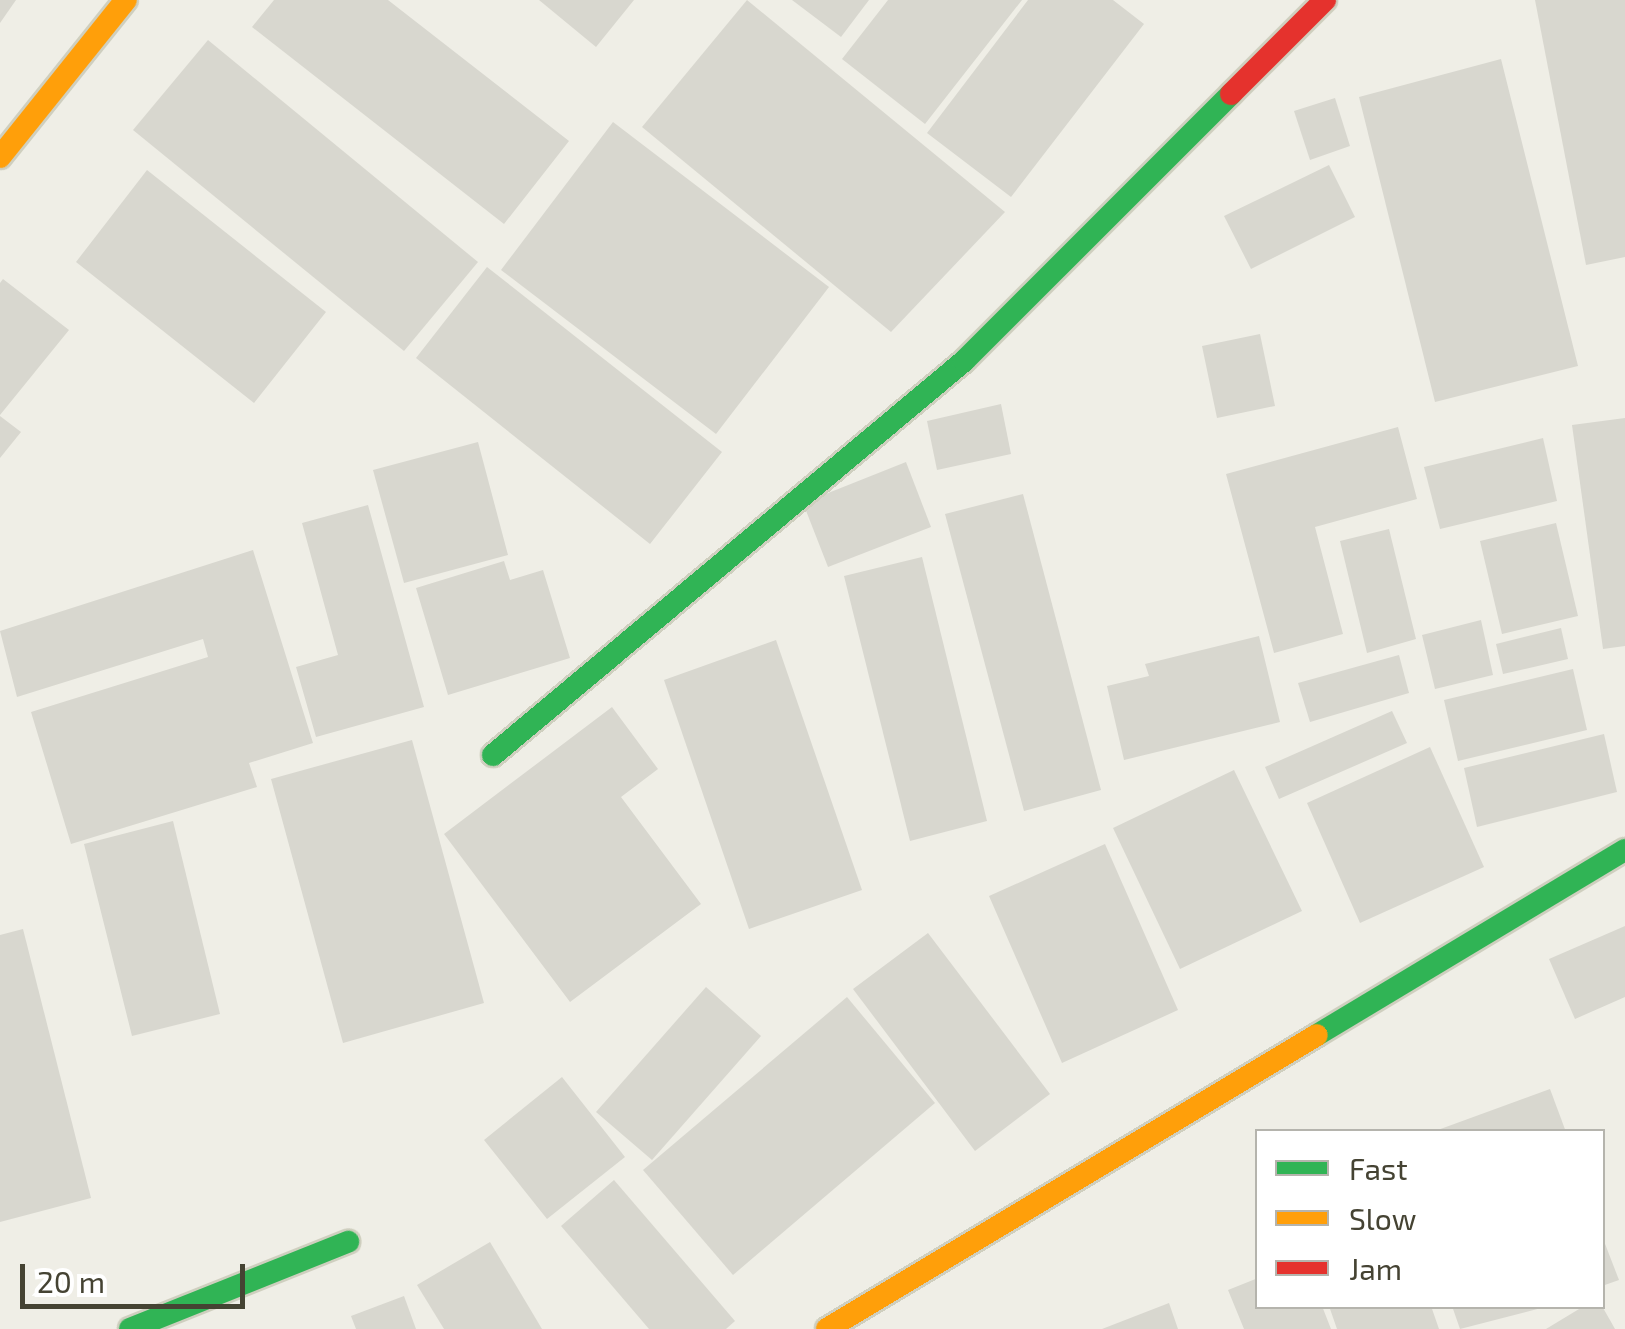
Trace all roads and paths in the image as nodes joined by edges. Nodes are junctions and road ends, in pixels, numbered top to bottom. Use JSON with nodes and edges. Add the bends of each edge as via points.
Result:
{"nodes":[{"id":1,"x":126,"y":0,"type":"edge"},
{"id":2,"x":1325,"y":0,"type":"edge"},
{"id":3,"x":0,"y":157,"type":"edge"},
{"id":4,"x":493,"y":756,"type":"dead end"},
{"id":5,"x":1625,"y":850,"type":"edge"},
{"id":6,"x":348,"y":1242,"type":"dead end"},
{"id":7,"x":130,"y":1329,"type":"edge"},
{"id":8,"x":827,"y":1329,"type":"edge"}],
"edges":[{"from":1,"to":3,"type":"street"},
{"from":2,"to":4,"type":"street","via":[[964,361]]},
{"from":5,"to":8,"type":"street"},
{"from":6,"to":7,"type":"street"}]}
